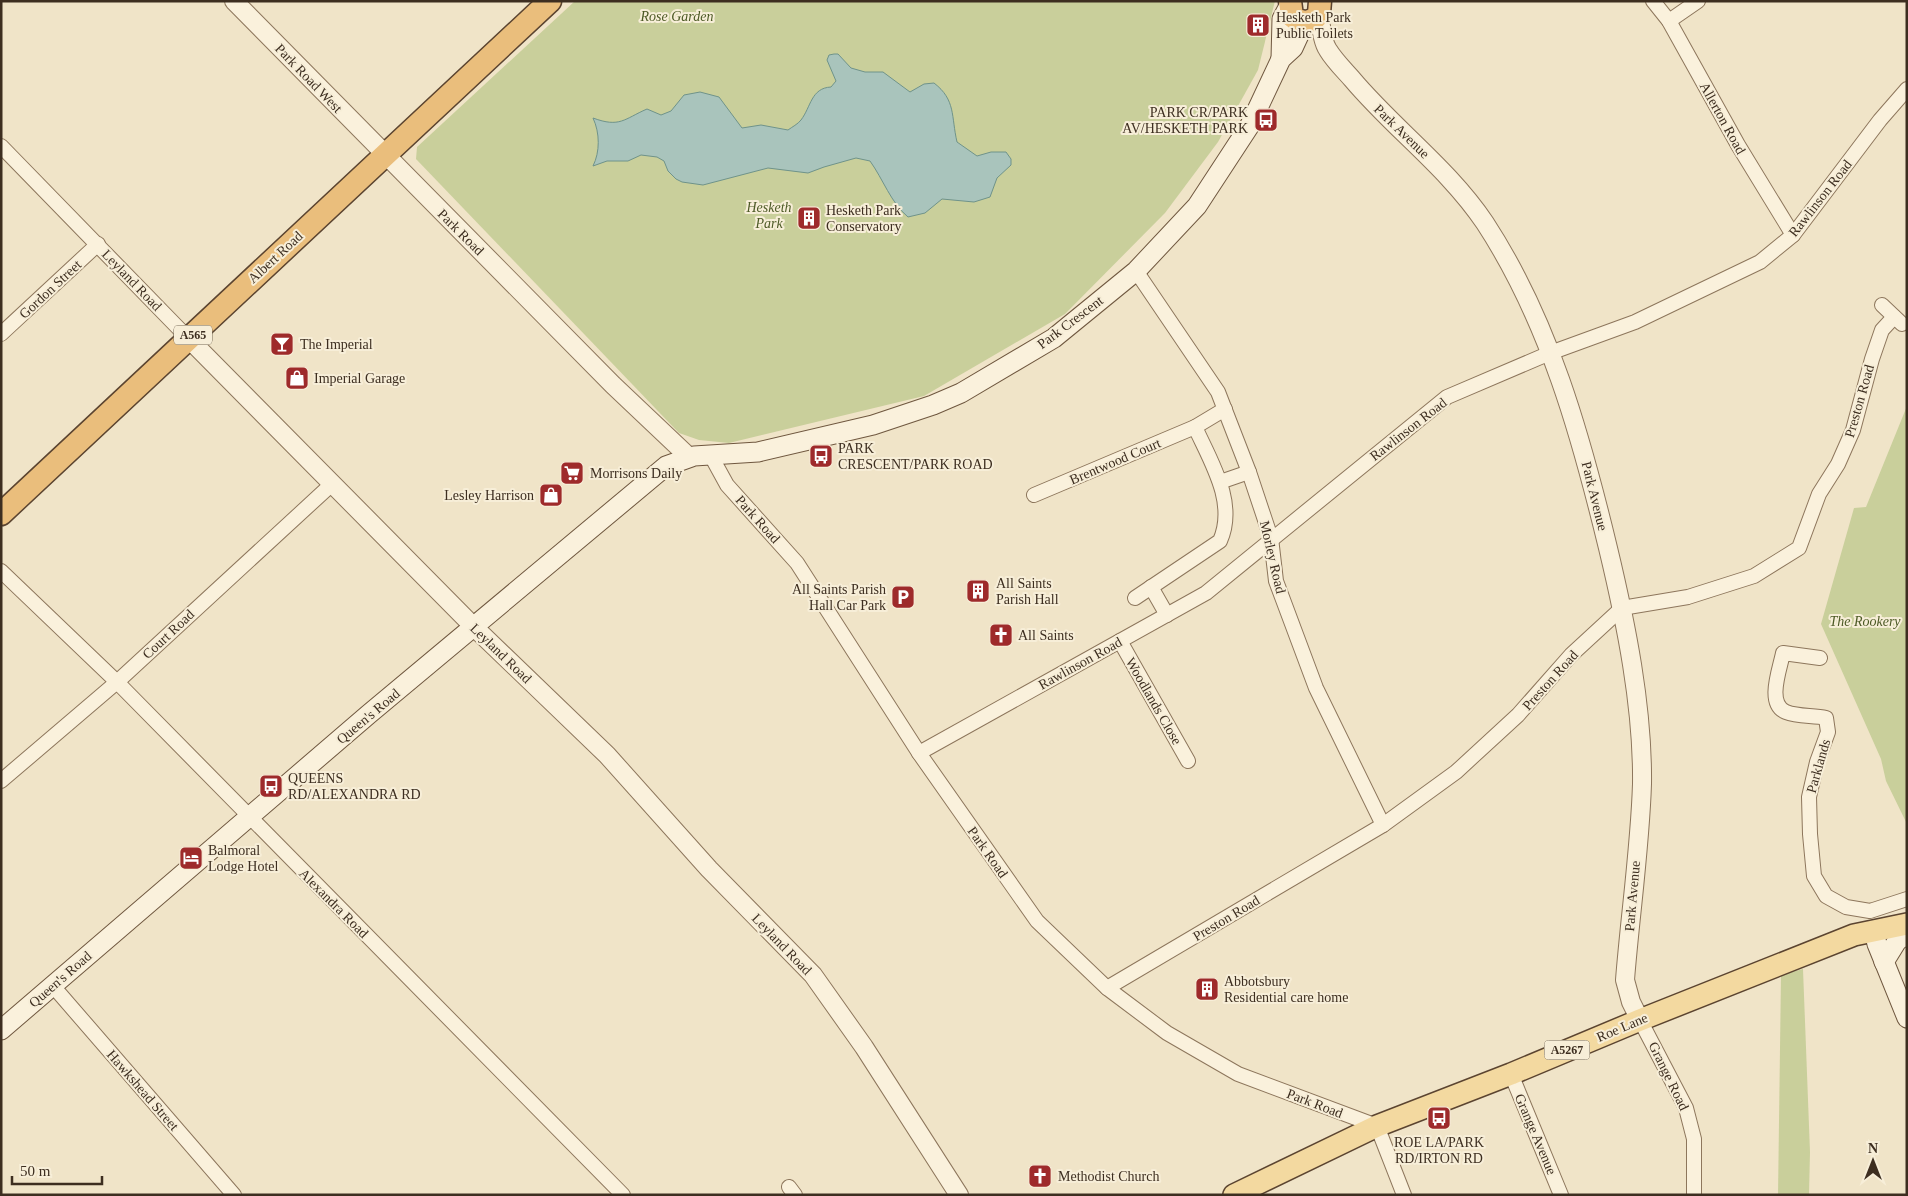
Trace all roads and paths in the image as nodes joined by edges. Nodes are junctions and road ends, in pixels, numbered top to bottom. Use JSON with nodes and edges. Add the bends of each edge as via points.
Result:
{"nodes":[{"id":1,"x":234,"y":1,"type":"edge"},
{"id":2,"x":550,"y":1,"type":"edge"},
{"id":3,"x":1653,"y":1,"type":"edge"},
{"id":4,"x":1698,"y":1,"type":"edge"},
{"id":5,"x":1289,"y":3,"type":"edge"},
{"id":6,"x":1317,"y":12,"type":"edge"},
{"id":7,"x":1669,"y":21,"type":"junction"},
{"id":8,"x":1281,"y":59,"type":"junction"},
{"id":9,"x":1907,"y":88,"type":"edge"},
{"id":10,"x":1,"y":146,"type":"edge"},
{"id":11,"x":384,"y":154,"type":"junction"},
{"id":12,"x":1793,"y":235,"type":"junction"},
{"id":13,"x":98,"y":244,"type":"junction"},
{"id":14,"x":1136,"y":270,"type":"junction"},
{"id":15,"x":1882,"y":305,"type":"dead end"},
{"id":16,"x":1,"y":334,"type":"edge"},
{"id":17,"x":189,"y":339,"type":"junction"},
{"id":18,"x":1550,"y":353,"type":"junction"},
{"id":19,"x":1225,"y":409,"type":"junction"},
{"id":20,"x":1195,"y":427,"type":"junction"},
{"id":21,"x":758,"y":452,"type":"joint"},
{"id":22,"x":710,"y":454,"type":"junction"},
{"id":23,"x":688,"y":458,"type":"junction"},
{"id":24,"x":1250,"y":472,"type":"junction"},
{"id":25,"x":1220,"y":482,"type":"junction"},
{"id":26,"x":332,"y":484,"type":"junction"},
{"id":27,"x":1034,"y":495,"type":"dead end"},
{"id":28,"x":1,"y":514,"type":"edge"},
{"id":29,"x":1271,"y":538,"type":"junction"},
{"id":30,"x":1,"y":571,"type":"edge"},
{"id":31,"x":1151,"y":587,"type":"junction"},
{"id":32,"x":1135,"y":598,"type":"dead end"},
{"id":33,"x":1622,"y":608,"type":"junction"},
{"id":34,"x":1167,"y":614,"type":"junction"},
{"id":35,"x":474,"y":627,"type":"junction"},
{"id":36,"x":1120,"y":641,"type":"junction"},
{"id":37,"x":1820,"y":658,"type":"dead end"},
{"id":38,"x":117,"y":682,"type":"junction"},
{"id":39,"x":919,"y":753,"type":"junction"},
{"id":40,"x":1188,"y":761,"type":"dead end"},
{"id":41,"x":1,"y":781,"type":"edge"},
{"id":42,"x":248,"y":817,"type":"junction"},
{"id":43,"x":1383,"y":825,"type":"junction"},
{"id":44,"x":1907,"y":899,"type":"edge"},
{"id":45,"x":1907,"y":924,"type":"edge"},
{"id":46,"x":1874,"y":931,"type":"junction"},
{"id":47,"x":1907,"y":934,"type":"edge"},
{"id":48,"x":1884,"y":962,"type":"junction"},
{"id":49,"x":53,"y":986,"type":"junction"},
{"id":50,"x":1107,"y":988,"type":"junction"},
{"id":51,"x":1907,"y":1018,"type":"edge"},
{"id":52,"x":1640,"y":1020,"type":"junction"},
{"id":53,"x":1,"y":1030,"type":"edge"},
{"id":54,"x":1511,"y":1074,"type":"junction"},
{"id":55,"x":1377,"y":1126,"type":"junction"},
{"id":56,"x":234,"y":1195,"type":"edge"},
{"id":57,"x":623,"y":1195,"type":"edge"},
{"id":58,"x":959,"y":1195,"type":"edge"},
{"id":59,"x":1234,"y":1195,"type":"edge"},
{"id":60,"x":1404,"y":1195,"type":"edge"},
{"id":61,"x":1561,"y":1195,"type":"edge"},
{"id":62,"x":1694,"y":1195,"type":"edge"}],
"edges":[{"from":1,"to":11,"type":"street","name":"Park Road West"},
{"from":2,"to":11,"type":"highway","name":"Albert Road","number":"A565"},
{"from":3,"to":7,"type":"street","name":"Allerton Road"},
{"from":4,"to":7,"type":"street"},
{"from":5,"to":6,"type":"highway","via":[[1292,16]]},
{"from":5,"to":8,"type":"main road","name":"Park Crescent","via":[[1282,19]]},
{"from":6,"to":8,"type":"main road","name":"Park Crescent","via":[[1293,48]]},
{"from":6,"to":18,"type":"street","name":"Park Avenue","via":[[1326,49],[1371,102],[1447,175],[1474,206],[1500,246]]},
{"from":7,"to":12,"type":"street","name":"Allerton Road"},
{"from":8,"to":14,"type":"main road","name":"Park Crescent","via":[[1250,125],[1197,206]]},
{"from":9,"to":12,"type":"street","name":"Rawlinson Road"},
{"from":10,"to":13,"type":"street","name":"Leyland Road"},
{"from":11,"to":17,"type":"highway","name":"Albert Road","number":"A565"},
{"from":11,"to":23,"type":"street","name":"Park Road"},
{"from":12,"to":18,"type":"street","name":"Rawlinson Road","via":[[1760,262],[1723,282],[1635,322]]},
{"from":13,"to":16,"type":"street","name":"Gordon Street"},
{"from":13,"to":17,"type":"street","name":"Leyland Road"},
{"from":14,"to":19,"type":"street","name":"Morley Road","via":[[1218,392]]},
{"from":14,"to":21,"type":"main road","name":"Park Crescent","via":[[1054,338],[961,393],[874,425]]},
{"from":15,"to":33,"type":"street","name":"Preston Road","via":[[1898,320],[1882,330],[1853,430],[1820,494],[1799,548],[1754,576],[1688,597]]},
{"from":17,"to":26,"type":"street","name":"Leyland Road"},
{"from":17,"to":28,"type":"highway","name":"Albert Road","number":"A565"},
{"from":18,"to":29,"type":"street","name":"Rawlinson Road","via":[[1447,397]]},
{"from":18,"to":33,"type":"street","name":"Park Avenue","via":[[1566,392],[1590,474]]},
{"from":19,"to":20,"type":"street","name":"Brentwood Court"},
{"from":19,"to":24,"type":"street","name":"Morley Road"},
{"from":20,"to":25,"type":"street"},
{"from":20,"to":27,"type":"street","name":"Brentwood Court"},
{"from":21,"to":22,"type":"main road","name":"Queen's Road"},
{"from":22,"to":23,"type":"main road","name":"Queen's Road"},
{"from":22,"to":39,"type":"street","name":"Park Road","via":[[727,485],[797,563]]},
{"from":23,"to":35,"type":"main road","name":"Queen's Road","via":[[654,474]]},
{"from":24,"to":25,"type":"street"},
{"from":24,"to":29,"type":"street","name":"Morley Road"},
{"from":25,"to":31,"type":"street","via":[[1226,527],[1220,541]]},
{"from":26,"to":35,"type":"street","name":"Leyland Road"},
{"from":26,"to":38,"type":"street","name":"Court Road"},
{"from":29,"to":34,"type":"street","name":"Rawlinson Road","via":[[1206,592]]},
{"from":29,"to":43,"type":"street","name":"Morley Road","via":[[1276,581],[1316,688]]},
{"from":30,"to":38,"type":"street","name":"Alexandra Road"},
{"from":31,"to":32,"type":"street"},
{"from":31,"to":34,"type":"street"},
{"from":33,"to":43,"type":"street","name":"Preston Road","via":[[1570,655],[1518,715],[1456,772]]},
{"from":33,"to":52,"type":"street","name":"Park Avenue","via":[[1638,720],[1642,784],[1625,980]]},
{"from":34,"to":36,"type":"street","name":"Rawlinson Road"},
{"from":35,"to":42,"type":"main road","name":"Queen's Road"},
{"from":35,"to":58,"type":"street","name":"Leyland Road","via":[[607,755],[709,869],[813,975],[864,1047]]},
{"from":36,"to":39,"type":"street","name":"Rawlinson Road"},
{"from":36,"to":40,"type":"street","name":"Woodlands Close"},
{"from":37,"to":44,"type":"street","name":"Parklands","via":[[1783,653],[1775,695],[1778,707],[1786,712],[1826,718],[1828,732],[1809,797],[1814,876],[1826,896],[1846,907],[1870,911]]},
{"from":38,"to":41,"type":"street","name":"Court Road"},
{"from":38,"to":42,"type":"street","name":"Alexandra Road"},
{"from":39,"to":50,"type":"street","name":"Park Road","via":[[1037,921]]},
{"from":42,"to":49,"type":"main road","name":"Queen's Road"},
{"from":42,"to":57,"type":"street","name":"Alexandra Road"},
{"from":43,"to":50,"type":"street","name":"Preston Road"},
{"from":45,"to":46,"type":"main road","name":"Roe Lane","number":"A5267"},
{"from":46,"to":48,"type":"main road"},
{"from":46,"to":52,"type":"main road","name":"Roe Lane","number":"A5267"},
{"from":47,"to":48,"type":"main road","via":[[1897,941]]},
{"from":48,"to":51,"type":"main road"},
{"from":49,"to":53,"type":"main road","name":"Queen's Road"},
{"from":49,"to":56,"type":"street","name":"Hawkshead Street"},
{"from":50,"to":55,"type":"street","name":"Park Road","via":[[1167,1033],[1238,1074]]},
{"from":52,"to":54,"type":"main road","name":"Roe Lane","number":"A5267"},
{"from":52,"to":62,"type":"street","name":"Grange Road","via":[[1686,1108],[1694,1139]]},
{"from":54,"to":55,"type":"main road","name":"Roe Lane","number":"A5267"},
{"from":54,"to":61,"type":"street","name":"Grange Avenue"},
{"from":55,"to":59,"type":"main road","name":"Roe Lane","number":"A5267"},
{"from":55,"to":60,"type":"street"}]}
